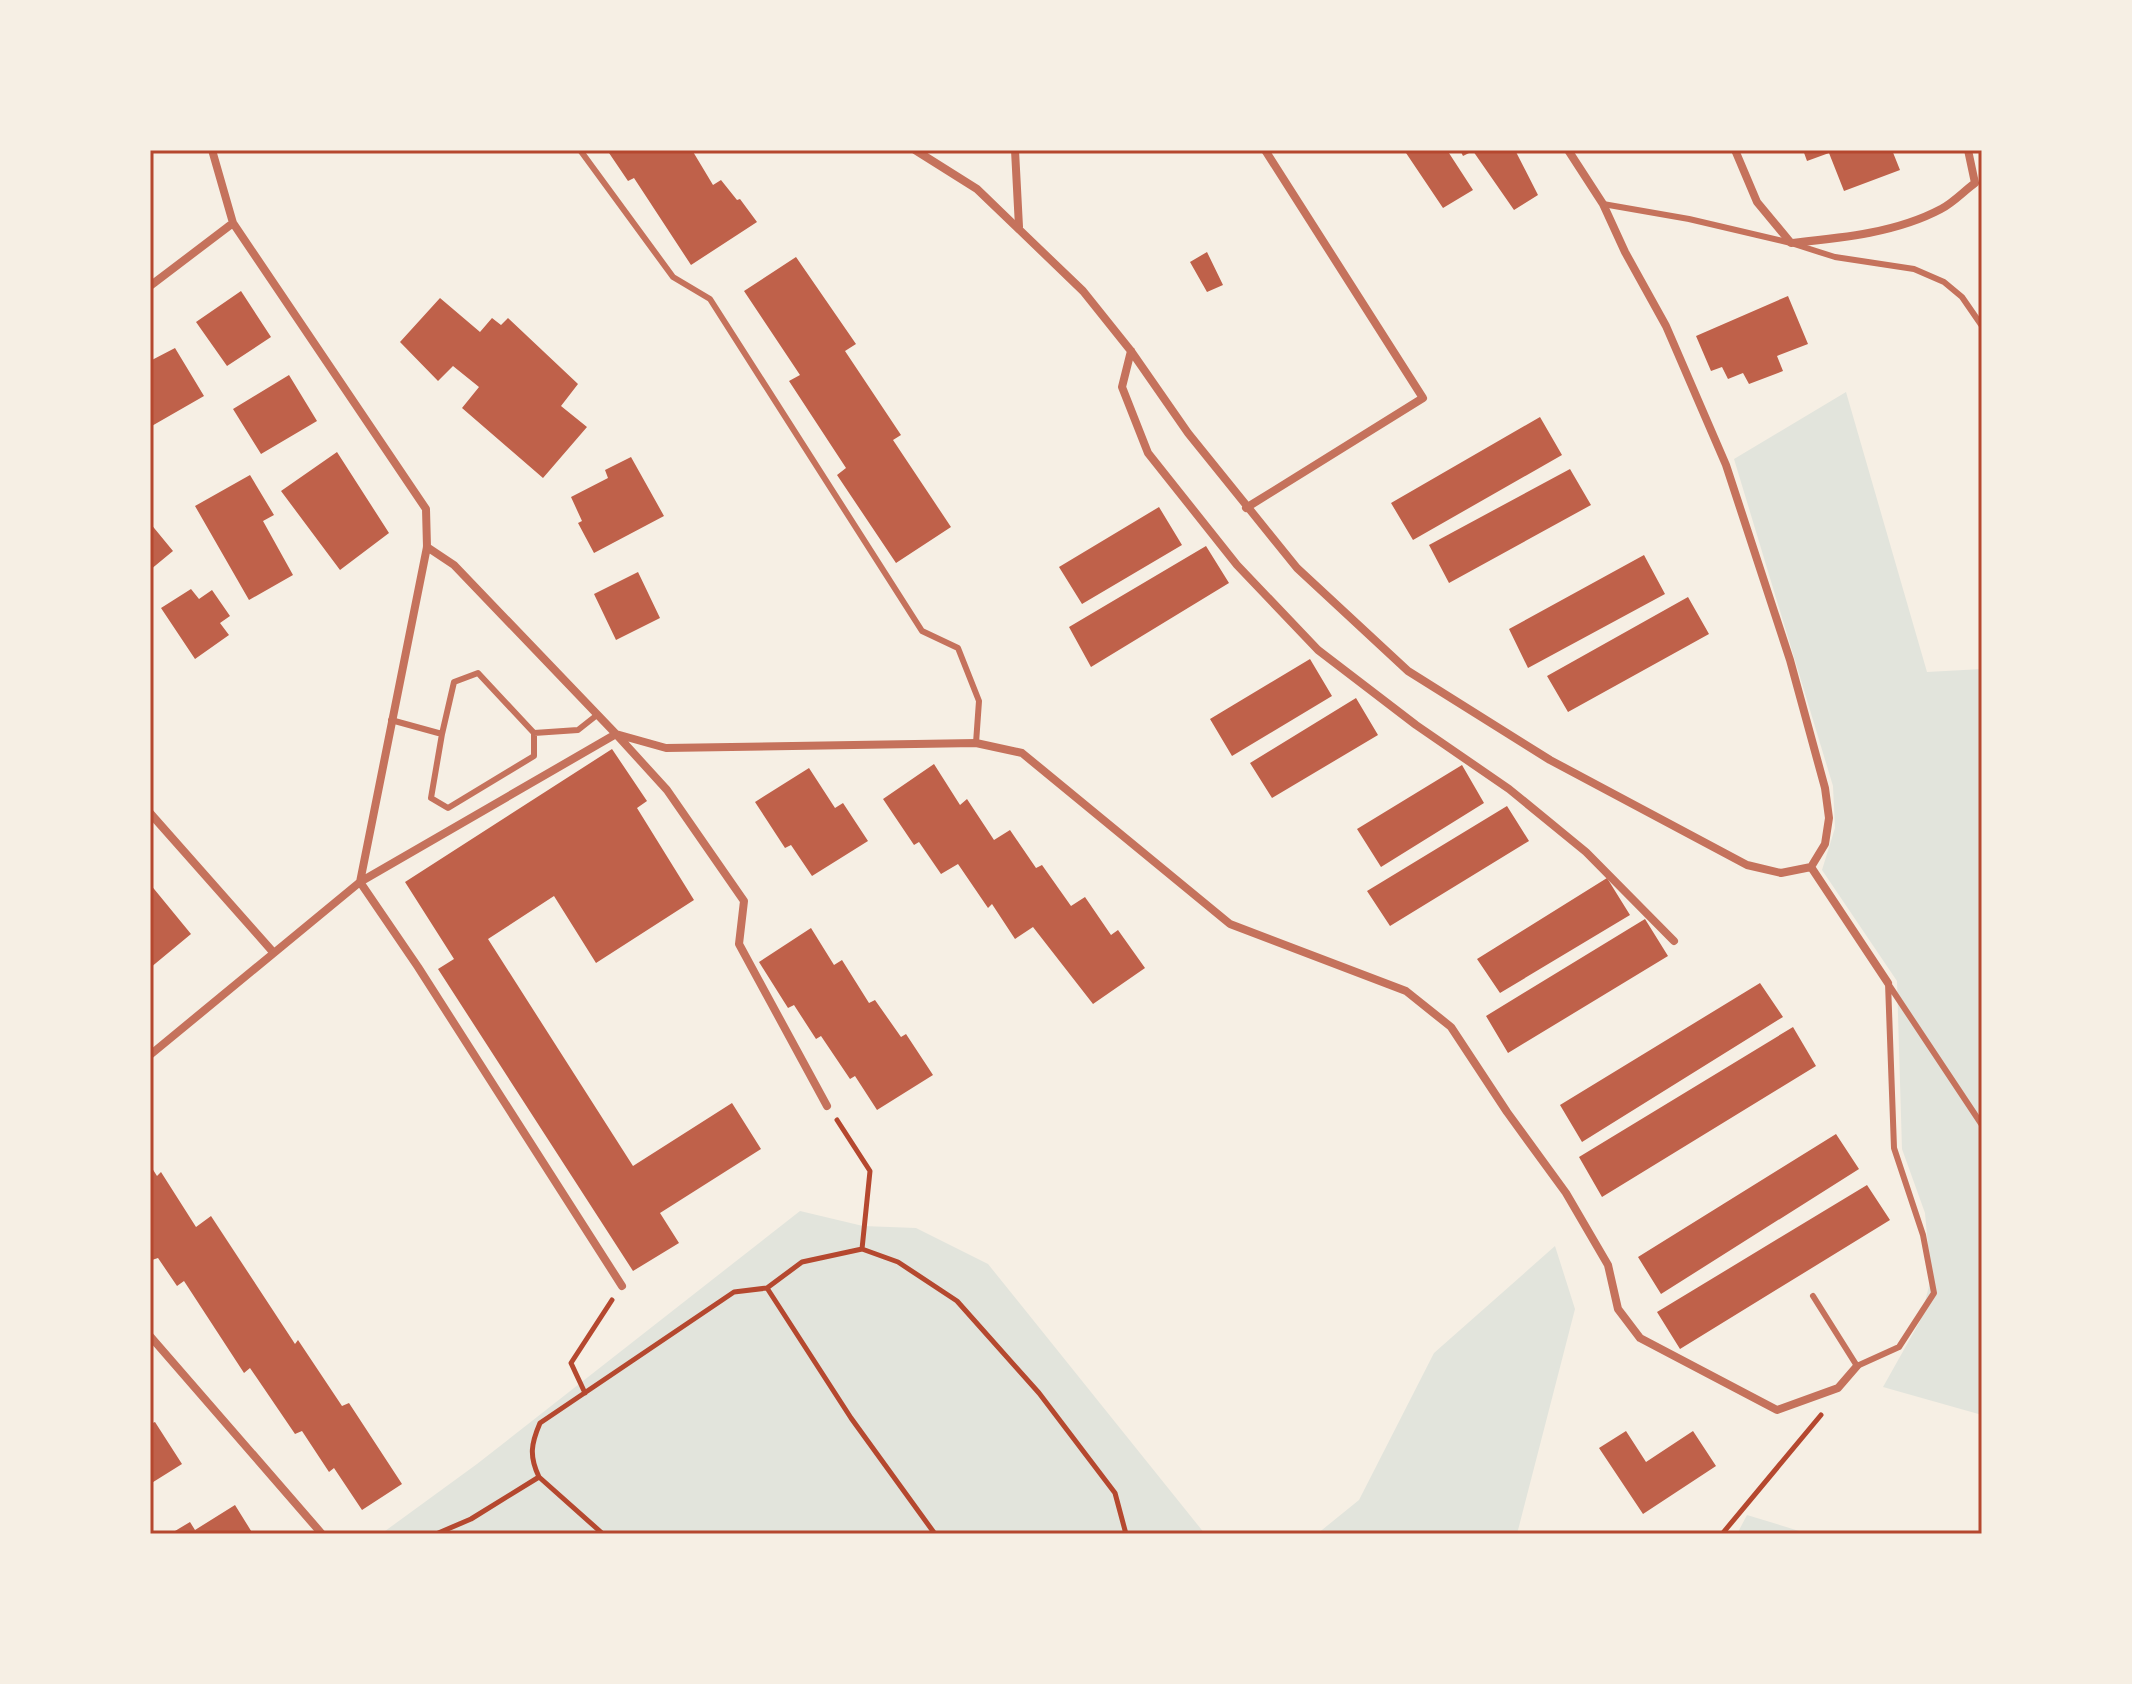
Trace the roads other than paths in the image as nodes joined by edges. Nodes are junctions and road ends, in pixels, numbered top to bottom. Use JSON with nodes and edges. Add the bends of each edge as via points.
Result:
{"nodes":[{"id":1,"x":212,"y":150,"type":"edge"},
{"id":2,"x":580,"y":150,"type":"edge"},
{"id":3,"x":915,"y":150,"type":"edge"},
{"id":4,"x":1015,"y":150,"type":"edge"},
{"id":5,"x":1265,"y":150,"type":"edge"},
{"id":6,"x":1568,"y":150,"type":"edge"},
{"id":7,"x":1735,"y":150,"type":"edge"},
{"id":8,"x":1968,"y":150,"type":"edge"},
{"id":9,"x":1978,"y":184,"type":"edge"},
{"id":10,"x":1603,"y":204,"type":"junction"},
{"id":11,"x":233,"y":223,"type":"junction"},
{"id":12,"x":1019,"y":227,"type":"junction"},
{"id":13,"x":1791,"y":243,"type":"junction"},
{"id":14,"x":150,"y":286,"type":"edge"},
{"id":15,"x":1982,"y":326,"type":"edge"},
{"id":16,"x":1131,"y":351,"type":"junction"},
{"id":17,"x":1246,"y":508,"type":"junction"},
{"id":18,"x":427,"y":547,"type":"junction"},
{"id":19,"x":597,"y":715,"type":"junction"},
{"id":20,"x":391,"y":720,"type":"junction"},
{"id":21,"x":534,"y":733,"type":"junction"},
{"id":22,"x":442,"y":734,"type":"junction"},
{"id":23,"x":616,"y":734,"type":"junction"},
{"id":24,"x":976,"y":743,"type":"junction"},
{"id":25,"x":150,"y":813,"type":"edge"},
{"id":26,"x":1811,"y":867,"type":"junction"},
{"id":27,"x":360,"y":882,"type":"junction"},
{"id":28,"x":1674,"y":941,"type":"dead end"},
{"id":29,"x":273,"y":952,"type":"junction"},
{"id":30,"x":1888,"y":983,"type":"junction"},
{"id":31,"x":150,"y":1055,"type":"edge"},
{"id":32,"x":827,"y":1106,"type":"road end"},
{"id":33,"x":1982,"y":1125,"type":"edge"},
{"id":34,"x":622,"y":1286,"type":"road end"},
{"id":35,"x":1813,"y":1296,"type":"dead end"},
{"id":36,"x":150,"y":1336,"type":"edge"},
{"id":37,"x":1857,"y":1366,"type":"junction"},
{"id":38,"x":322,"y":1534,"type":"edge"}],
"edges":[{"from":1,"to":11,"type":"street"},
{"from":2,"to":24,"type":"lane","via":[[673,277],[710,299],[922,631],[958,648],[979,701]]},
{"from":3,"to":12,"type":"street","via":[[977,189]]},
{"from":4,"to":12,"type":"street"},
{"from":5,"to":17,"type":"street","via":[[1423,398]]},
{"from":6,"to":10,"type":"street"},
{"from":7,"to":13,"type":"street","via":[[1757,202]]},
{"from":8,"to":9,"type":"street"},
{"from":9,"to":13,"type":"street","via":[[1911,223]]},
{"from":10,"to":13,"type":"lane"},
{"from":10,"to":26,"type":"street","via":[[1666,326],[1726,465],[1790,660],[1829,818],[1825,844]]},
{"from":11,"to":14,"type":"street"},
{"from":11,"to":18,"type":"street","via":[[426,509]]},
{"from":12,"to":16,"type":"street","via":[[1083,291]]},
{"from":13,"to":15,"type":"lane","via":[[1835,257],[1914,269],[1944,282]]},
{"from":16,"to":17,"type":"street"},
{"from":16,"to":28,"type":"street","via":[[1122,387],[1148,453],[1237,565],[1318,650],[1509,789],[1586,852]]},
{"from":17,"to":26,"type":"street","via":[[1297,568],[1408,671],[1550,760],[1747,865],[1781,873]]},
{"from":18,"to":19,"type":"street","via":[[454,565]]},
{"from":18,"to":20,"type":"street"},
{"from":19,"to":21,"type":"lane","via":[[578,730]]},
{"from":19,"to":23,"type":"street"},
{"from":20,"to":22,"type":"lane"},
{"from":20,"to":27,"type":"street"},
{"from":21,"to":22,"type":"lane","via":[[478,673],[454,682]]},
{"from":21,"to":22,"type":"lane","via":[[534,756],[448,808],[431,798]]},
{"from":23,"to":24,"type":"street","via":[[666,748]]},
{"from":23,"to":27,"type":"street"},
{"from":23,"to":32,"type":"street","via":[[667,790],[744,901],[739,944]]},
{"from":24,"to":37,"type":"street","via":[[1022,753],[1230,924],[1406,991],[1451,1027],[1566,1193],[1608,1265],[1618,1309],[1640,1338],[1777,1410],[1838,1388]]},
{"from":25,"to":29,"type":"street"},
{"from":26,"to":30,"type":"street"},
{"from":27,"to":29,"type":"street"},
{"from":27,"to":34,"type":"street"},
{"from":29,"to":31,"type":"street"},
{"from":30,"to":33,"type":"lane"},
{"from":30,"to":37,"type":"lane","via":[[1894,1148],[1923,1235],[1934,1293],[1899,1347]]},
{"from":35,"to":37,"type":"lane"},
{"from":36,"to":38,"type":"street"}]}
